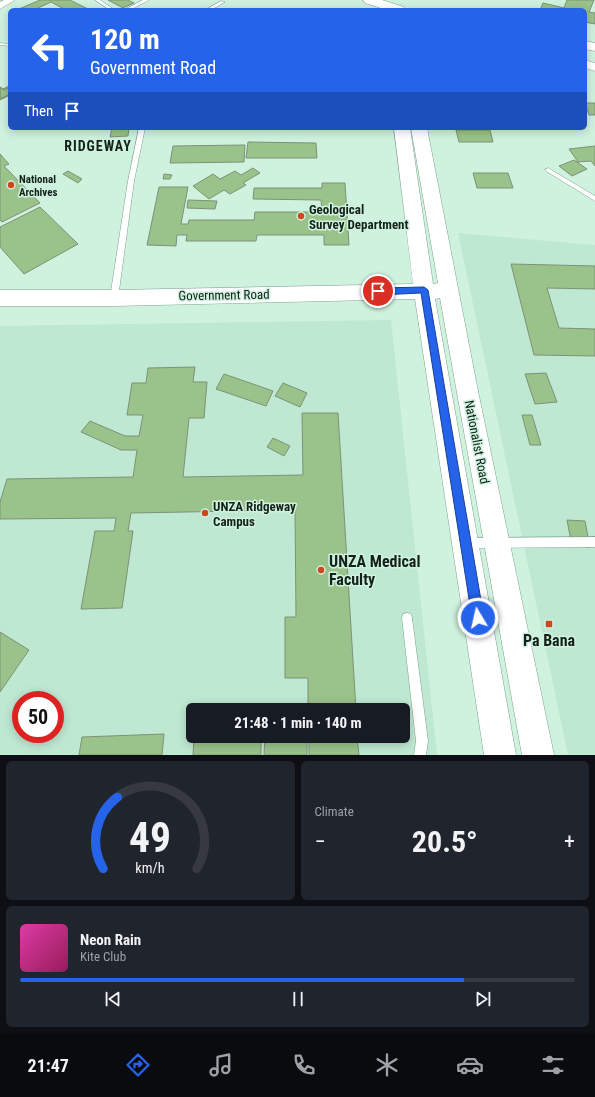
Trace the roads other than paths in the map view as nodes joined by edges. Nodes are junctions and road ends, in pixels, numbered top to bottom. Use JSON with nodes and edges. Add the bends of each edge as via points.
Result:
{"nodes":[{"id":1,"x":11,"y":0,"type":"edge"},
{"id":2,"x":98,"y":0,"type":"edge"},
{"id":3,"x":147,"y":0,"type":"edge"},
{"id":4,"x":369,"y":0,"type":"edge"},
{"id":5,"x":223,"y":2,"type":"dead end"},
{"id":6,"x":0,"y":6,"type":"edge"},
{"id":7,"x":110,"y":8,"type":"edge"},
{"id":8,"x":130,"y":8,"type":"edge"},
{"id":9,"x":211,"y":8,"type":"edge"},
{"id":10,"x":394,"y":8,"type":"edge"},
{"id":11,"x":142,"y":130,"type":"edge"},
{"id":12,"x":402,"y":130,"type":"edge"},
{"id":13,"x":419,"y":130,"type":"edge"},
{"id":14,"x":548,"y":170,"type":"dead end"},
{"id":15,"x":595,"y":199,"type":"edge"},
{"id":16,"x":436,"y":290,"type":"junction"},
{"id":17,"x":0,"y":298,"type":"edge"},
{"id":18,"x":114,"y":298,"type":"junction"},
{"id":19,"x":466,"y":542,"type":"junction"},
{"id":20,"x":595,"y":542,"type":"edge"},
{"id":21,"x":497,"y":544,"type":"junction"},
{"id":22,"x":408,"y":618,"type":"dead end"},
{"id":23,"x":420,"y":755,"type":"edge"},
{"id":24,"x":500,"y":755,"type":"edge"},
{"id":25,"x":538,"y":755,"type":"edge"}],
"edges":[{"from":1,"to":6,"type":"street"},
{"from":2,"to":7,"type":"lane"},
{"from":3,"to":8,"type":"lane"},
{"from":4,"to":10,"type":"main road"},
{"from":5,"to":9,"type":"lane"},
{"from":11,"to":18,"type":"lane","via":[[131,181]]},
{"from":12,"to":16,"type":"main road","name":"Nationalist Road"},
{"from":13,"to":16,"type":"main road","name":"Nationalist Road"},
{"from":14,"to":15,"type":"lane"},
{"from":16,"to":18,"type":"main road","name":"Government Road"},
{"from":16,"to":19,"type":"main road","name":"Nationalist Road"},
{"from":16,"to":21,"type":"main road","name":"Nationalist Road"},
{"from":17,"to":18,"type":"main road","name":"Government Road"},
{"from":19,"to":21,"type":"lane"},
{"from":19,"to":24,"type":"main road","name":"Nationalist Road"},
{"from":20,"to":21,"type":"lane"},
{"from":21,"to":25,"type":"main road","name":"Nationalist Road"},
{"from":22,"to":23,"type":"lane","via":[[422,741]]}]}
